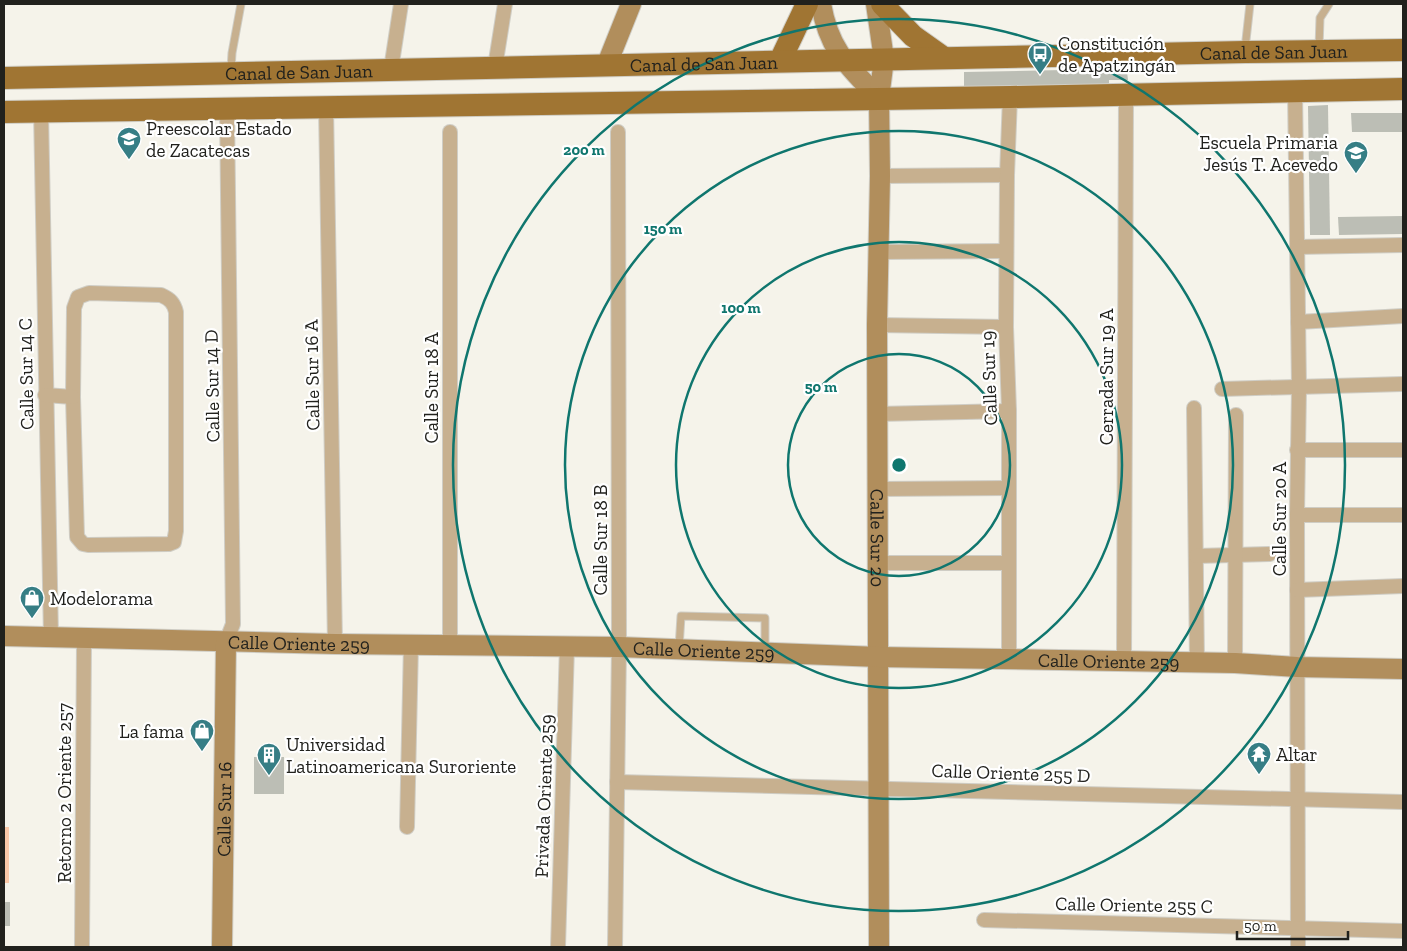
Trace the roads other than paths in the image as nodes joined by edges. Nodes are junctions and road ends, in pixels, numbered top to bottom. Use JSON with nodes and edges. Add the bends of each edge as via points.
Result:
{"nodes":[{"id":1,"x":241,"y":4,"type":"edge"},
{"id":2,"x":401,"y":4,"type":"edge"},
{"id":3,"x":505,"y":4,"type":"edge"},
{"id":4,"x":631,"y":4,"type":"edge"},
{"id":5,"x":807,"y":4,"type":"edge"},
{"id":6,"x":820,"y":4,"type":"edge"},
{"id":7,"x":876,"y":4,"type":"edge"},
{"id":8,"x":882,"y":4,"type":"edge"},
{"id":9,"x":1250,"y":4,"type":"edge"},
{"id":10,"x":1329,"y":4,"type":"edge"},
{"id":11,"x":1403,"y":50,"type":"edge"},
{"id":12,"x":1318,"y":51,"type":"junction"},
{"id":13,"x":1245,"y":52,"type":"junction"},
{"id":14,"x":944,"y":58,"type":"junction"},
{"id":15,"x":884,"y":59,"type":"junction"},
{"id":16,"x":842,"y":60,"type":"junction"},
{"id":17,"x":780,"y":61,"type":"junction"},
{"id":18,"x":608,"y":64,"type":"junction"},
{"id":19,"x":495,"y":67,"type":"junction"},
{"id":20,"x":391,"y":69,"type":"junction"},
{"id":21,"x":230,"y":72,"type":"junction"},
{"id":22,"x":4,"y":78,"type":"edge"},
{"id":23,"x":1403,"y":88,"type":"edge"},
{"id":24,"x":1295,"y":90,"type":"junction"},
{"id":25,"x":1126,"y":94,"type":"junction"},
{"id":26,"x":1010,"y":97,"type":"junction"},
{"id":27,"x":879,"y":98,"type":"junction"},
{"id":28,"x":326,"y":106,"type":"junction"},
{"id":29,"x":41,"y":111,"type":"junction"},
{"id":30,"x":4,"y":112,"type":"edge"},
{"id":31,"x":227,"y":118,"type":"junction"},
{"id":32,"x":450,"y":132,"type":"dead end"},
{"id":33,"x":618,"y":132,"type":"dead end"},
{"id":34,"x":1007,"y":175,"type":"junction"},
{"id":35,"x":880,"y":176,"type":"junction"},
{"id":36,"x":1403,"y":245,"type":"edge"},
{"id":37,"x":1297,"y":247,"type":"junction"},
{"id":38,"x":1006,"y":251,"type":"junction"},
{"id":39,"x":879,"y":252,"type":"junction"},
{"id":40,"x":1403,"y":316,"type":"edge"},
{"id":41,"x":1298,"y":322,"type":"junction"},
{"id":42,"x":877,"y":325,"type":"junction"},
{"id":43,"x":1006,"y":327,"type":"junction"},
{"id":44,"x":1403,"y":384,"type":"edge"},
{"id":45,"x":1299,"y":388,"type":"junction"},
{"id":46,"x":1222,"y":389,"type":"dead end"},
{"id":47,"x":45,"y":395,"type":"junction"},
{"id":48,"x":73,"y":397,"type":"junction"},
{"id":49,"x":1194,"y":408,"type":"dead end"},
{"id":50,"x":1009,"y":411,"type":"junction"},
{"id":51,"x":878,"y":414,"type":"junction"},
{"id":52,"x":1236,"y":415,"type":"dead end"},
{"id":53,"x":1297,"y":450,"type":"junction"},
{"id":54,"x":1403,"y":450,"type":"edge"},
{"id":55,"x":1009,"y":488,"type":"junction"},
{"id":56,"x":878,"y":490,"type":"junction"},
{"id":57,"x":1297,"y":515,"type":"junction"},
{"id":58,"x":1403,"y":515,"type":"edge"},
{"id":59,"x":1270,"y":554,"type":"dead end"},
{"id":60,"x":1235,"y":555,"type":"junction"},
{"id":61,"x":1196,"y":556,"type":"junction"},
{"id":62,"x":878,"y":563,"type":"junction"},
{"id":63,"x":1009,"y":563,"type":"junction"},
{"id":64,"x":1403,"y":586,"type":"edge"},
{"id":65,"x":1297,"y":590,"type":"junction"},
{"id":66,"x":4,"y":636,"type":"edge"},
{"id":67,"x":51,"y":637,"type":"junction"},
{"id":68,"x":84,"y":639,"type":"junction"},
{"id":69,"x":226,"y":642,"type":"junction"},
{"id":70,"x":335,"y":644,"type":"junction"},
{"id":71,"x":410,"y":644,"type":"junction"},
{"id":72,"x":450,"y":644,"type":"junction"},
{"id":73,"x":567,"y":646,"type":"junction"},
{"id":74,"x":619,"y":648,"type":"junction"},
{"id":75,"x":679,"y":650,"type":"junction"},
{"id":76,"x":765,"y":652,"type":"junction"},
{"id":77,"x":879,"y":657,"type":"junction"},
{"id":78,"x":1009,"y":658,"type":"junction"},
{"id":79,"x":1124,"y":661,"type":"junction"},
{"id":80,"x":1197,"y":662,"type":"junction"},
{"id":81,"x":1235,"y":663,"type":"junction"},
{"id":82,"x":1297,"y":667,"type":"junction"},
{"id":83,"x":1403,"y":669,"type":"edge"},
{"id":84,"x":618,"y":782,"type":"junction"},
{"id":85,"x":879,"y":788,"type":"junction"},
{"id":86,"x":1297,"y":798,"type":"junction"},
{"id":87,"x":1403,"y":802,"type":"edge"},
{"id":88,"x":407,"y":826,"type":"dead end"},
{"id":89,"x":984,"y":920,"type":"dead end"},
{"id":90,"x":1298,"y":927,"type":"junction"},
{"id":91,"x":1403,"y":931,"type":"edge"},
{"id":92,"x":82,"y":947,"type":"edge"},
{"id":93,"x":222,"y":947,"type":"edge"},
{"id":94,"x":558,"y":947,"type":"edge"},
{"id":95,"x":615,"y":947,"type":"edge"},
{"id":96,"x":879,"y":947,"type":"edge"},
{"id":97,"x":1298,"y":947,"type":"edge"}],
"edges":[{"from":1,"to":21,"type":"lane"},
{"from":2,"to":20,"type":"street"},
{"from":3,"to":19,"type":"street"},
{"from":4,"to":18,"type":"street"},
{"from":5,"to":17,"type":"main road"},
{"from":6,"to":16,"type":"street","via":[[824,23]]},
{"from":7,"to":15,"type":"street","name":"Calle Sur 20"},
{"from":8,"to":14,"type":"main road","via":[[912,36]]},
{"from":9,"to":13,"type":"lane"},
{"from":10,"to":12,"type":"lane","via":[[1320,18]]},
{"from":11,"to":12,"type":"main road","name":"Canal de San Juan"},
{"from":12,"to":13,"type":"main road","name":"Canal de San Juan"},
{"from":13,"to":14,"type":"main road","name":"Canal de San Juan"},
{"from":14,"to":15,"type":"main road","name":"Canal de San Juan"},
{"from":15,"to":16,"type":"main road","name":"Canal de San Juan"},
{"from":15,"to":27,"type":"street","name":"Calle Sur 20"},
{"from":16,"to":17,"type":"main road","name":"Canal de San Juan"},
{"from":16,"to":27,"type":"street"},
{"from":17,"to":18,"type":"main road","name":"Canal de San Juan"},
{"from":18,"to":19,"type":"main road","name":"Canal de San Juan"},
{"from":19,"to":20,"type":"main road","name":"Canal de San Juan"},
{"from":20,"to":21,"type":"main road","name":"Canal de San Juan"},
{"from":21,"to":22,"type":"main road","name":"Canal de San Juan"},
{"from":23,"to":24,"type":"main road","name":"Canal de San Juan"},
{"from":24,"to":25,"type":"main road","name":"Canal de San Juan"},
{"from":24,"to":37,"type":"street","name":"Calle Sur 20 A"},
{"from":25,"to":26,"type":"main road","name":"Canal de San Juan"},
{"from":25,"to":79,"type":"street","name":"Cerrada Sur 19 A"},
{"from":26,"to":27,"type":"main road","name":"Canal de San Juan"},
{"from":26,"to":34,"type":"street","name":"Calle Sur 19"},
{"from":27,"to":28,"type":"main road","name":"Canal de San Juan"},
{"from":27,"to":35,"type":"street","name":"Calle Sur 20"},
{"from":28,"to":31,"type":"main road","name":"Canal de San Juan"},
{"from":28,"to":70,"type":"street","name":"Calle Sur 16 A"},
{"from":29,"to":30,"type":"main road","name":"Canal de San Juan"},
{"from":29,"to":31,"type":"main road","name":"Canal de San Juan"},
{"from":29,"to":47,"type":"street","name":"Calle Sur 14 C"},
{"from":31,"to":69,"type":"street","name":"Calle Sur 14 D","via":[[233,624]]},
{"from":32,"to":72,"type":"street","name":"Calle Sur 18 A"},
{"from":33,"to":74,"type":"street","name":"Calle Sur 18 B"},
{"from":34,"to":35,"type":"street"},
{"from":34,"to":38,"type":"street","name":"Calle Sur 19"},
{"from":35,"to":39,"type":"street","name":"Calle Sur 20"},
{"from":36,"to":37,"type":"street"},
{"from":37,"to":41,"type":"street","name":"Calle Sur 20 A"},
{"from":38,"to":39,"type":"street"},
{"from":38,"to":43,"type":"street","name":"Calle Sur 19"},
{"from":39,"to":42,"type":"street","name":"Calle Sur 20"},
{"from":40,"to":41,"type":"street"},
{"from":41,"to":45,"type":"street","name":"Calle Sur 20 A"},
{"from":42,"to":43,"type":"street"},
{"from":42,"to":51,"type":"street","name":"Calle Sur 20"},
{"from":43,"to":50,"type":"street","name":"Calle Sur 19"},
{"from":44,"to":45,"type":"street"},
{"from":45,"to":46,"type":"street"},
{"from":45,"to":53,"type":"street","name":"Calle Sur 20 A"},
{"from":47,"to":48,"type":"street"},
{"from":47,"to":67,"type":"street","name":"Calle Sur 14 C"},
{"from":48,"to":48,"type":"street","via":[[74,308],[78,297],[89,293],[161,296],[171,301],[176,312],[174,542],[164,545],[88,545],[79,541],[76,532]]},
{"from":49,"to":61,"type":"street"},
{"from":50,"to":51,"type":"street"},
{"from":50,"to":55,"type":"street","name":"Calle Sur 19"},
{"from":51,"to":56,"type":"street","name":"Calle Sur 20"},
{"from":52,"to":60,"type":"street"},
{"from":53,"to":54,"type":"street"},
{"from":53,"to":57,"type":"street","name":"Calle Sur 20 A"},
{"from":55,"to":56,"type":"street"},
{"from":55,"to":63,"type":"street","name":"Calle Sur 19"},
{"from":56,"to":62,"type":"street","name":"Calle Sur 20"},
{"from":57,"to":58,"type":"street"},
{"from":57,"to":65,"type":"street","name":"Calle Sur 20 A"},
{"from":59,"to":60,"type":"street"},
{"from":60,"to":61,"type":"street"},
{"from":60,"to":81,"type":"street"},
{"from":61,"to":80,"type":"street"},
{"from":62,"to":63,"type":"street"},
{"from":62,"to":77,"type":"street","name":"Calle Sur 20"},
{"from":63,"to":78,"type":"street","name":"Calle Sur 19"},
{"from":64,"to":65,"type":"street"},
{"from":65,"to":82,"type":"street","name":"Calle Sur 20 A"},
{"from":66,"to":67,"type":"street","name":"Calle Oriente 259"},
{"from":67,"to":68,"type":"street","name":"Calle Oriente 259"},
{"from":68,"to":69,"type":"street","name":"Calle Oriente 259"},
{"from":68,"to":92,"type":"street","name":"Retorno 2 Oriente 257"},
{"from":69,"to":70,"type":"street","name":"Calle Oriente 259"},
{"from":69,"to":93,"type":"street","name":"Calle Sur 16"},
{"from":70,"to":71,"type":"street","name":"Calle Oriente 259"},
{"from":71,"to":72,"type":"street","name":"Calle Oriente 259"},
{"from":71,"to":88,"type":"street"},
{"from":72,"to":73,"type":"street","name":"Calle Oriente 259"},
{"from":73,"to":74,"type":"street","name":"Calle Oriente 259"},
{"from":73,"to":94,"type":"street","name":"Privada Oriente 259"},
{"from":74,"to":75,"type":"street","name":"Calle Oriente 259"},
{"from":74,"to":84,"type":"street","name":"Calle Sur 18 B"},
{"from":75,"to":76,"type":"street","name":"Calle Oriente 259"},
{"from":75,"to":76,"type":"lane","via":[[681,616],[765,618]]},
{"from":76,"to":77,"type":"street","name":"Calle Oriente 259"},
{"from":77,"to":78,"type":"street","name":"Calle Oriente 259"},
{"from":77,"to":85,"type":"street","name":"Calle Sur 20"},
{"from":78,"to":79,"type":"street","name":"Calle Oriente 259"},
{"from":79,"to":80,"type":"street","name":"Calle Oriente 259"},
{"from":80,"to":81,"type":"street","name":"Calle Oriente 259"},
{"from":81,"to":82,"type":"street","name":"Calle Oriente 259"},
{"from":82,"to":83,"type":"street","name":"Calle Oriente 259"},
{"from":82,"to":86,"type":"street","name":"Calle Sur 20 A"},
{"from":84,"to":85,"type":"street","name":"Calle Oriente 255 D"},
{"from":84,"to":95,"type":"street","name":"Calle Sur 18 B"},
{"from":85,"to":86,"type":"street","name":"Calle Oriente 255 D"},
{"from":85,"to":96,"type":"street","name":"Calle Sur 20"},
{"from":86,"to":87,"type":"street","name":"Calle Oriente 255 D"},
{"from":86,"to":90,"type":"street","name":"Calle Sur 20 A"},
{"from":89,"to":90,"type":"street","name":"Calle Oriente 255 C"},
{"from":90,"to":91,"type":"street","name":"Calle Oriente 255 C"},
{"from":90,"to":97,"type":"street","name":"Calle Sur 20 A"}]}
